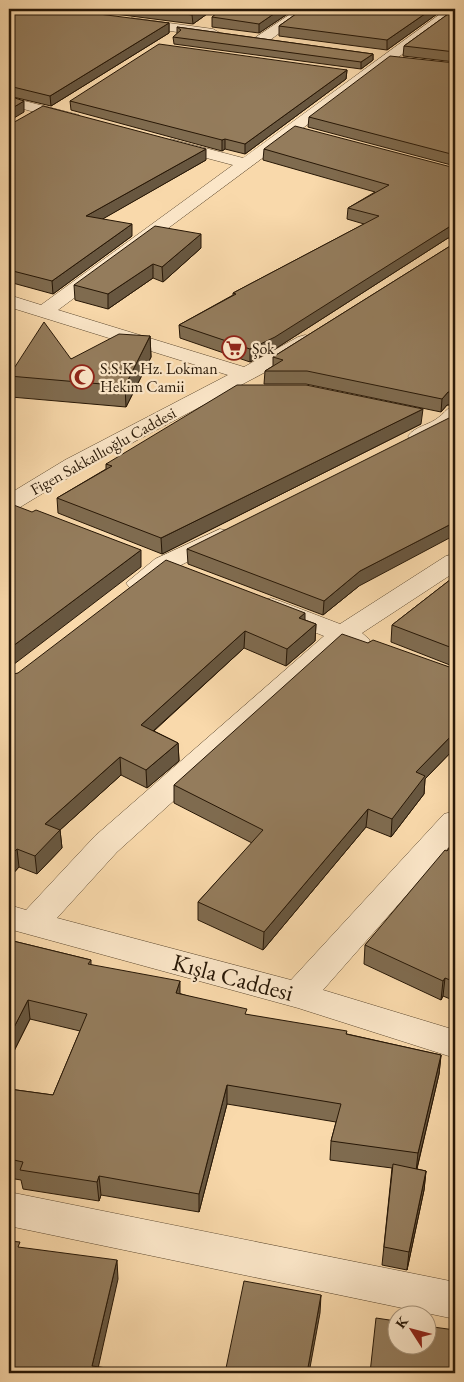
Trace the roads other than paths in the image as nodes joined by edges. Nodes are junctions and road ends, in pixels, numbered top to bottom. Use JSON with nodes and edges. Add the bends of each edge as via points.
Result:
{"nodes":[{"id":1,"x":306,"y":9,"type":"edge"},
{"id":2,"x":455,"y":9,"type":"edge"},
{"id":3,"x":119,"y":20,"type":"edge"},
{"id":4,"x":210,"y":20,"type":"dead end"},
{"id":5,"x":190,"y":30,"type":"junction"},
{"id":6,"x":224,"y":35,"type":"edge"},
{"id":7,"x":280,"y":42,"type":"edge"},
{"id":8,"x":164,"y":43,"type":"edge"},
{"id":9,"x":383,"y":57,"type":"junction"},
{"id":10,"x":407,"y":62,"type":"edge"},
{"id":11,"x":345,"y":73,"type":"edge"},
{"id":12,"x":365,"y":76,"type":"junction"},
{"id":13,"x":9,"y":101,"type":"edge"},
{"id":14,"x":69,"y":103,"type":"edge"},
{"id":15,"x":47,"y":111,"type":"junction"},
{"id":16,"x":25,"y":119,"type":"edge"},
{"id":17,"x":92,"y":123,"type":"edge"},
{"id":18,"x":291,"y":129,"type":"junction"},
{"id":19,"x":310,"y":134,"type":"edge"},
{"id":20,"x":158,"y":140,"type":"edge"},
{"id":21,"x":244,"y":163,"type":"junction"},
{"id":22,"x":9,"y":301,"type":"edge"},
{"id":23,"x":43,"y":312,"type":"junction"},
{"id":24,"x":322,"y":330,"type":"edge"},
{"id":25,"x":245,"y":374,"type":"junction"},
{"id":26,"x":211,"y":392,"type":"junction"},
{"id":27,"x":259,"y":392,"type":"edge"},
{"id":28,"x":419,"y":415,"type":"edge"},
{"id":29,"x":452,"y":419,"type":"edge"},
{"id":30,"x":402,"y":444,"type":"edge"},
{"id":31,"x":9,"y":504,"type":"edge"},
{"id":32,"x":36,"y":515,"type":"edge"},
{"id":33,"x":244,"y":524,"type":"edge"},
{"id":34,"x":137,"y":554,"type":"edge"},
{"id":35,"x":455,"y":561,"type":"edge"},
{"id":36,"x":164,"y":564,"type":"junction"},
{"id":37,"x":191,"y":575,"type":"edge"},
{"id":38,"x":125,"y":594,"type":"edge"},
{"id":39,"x":253,"y":599,"type":"edge"},
{"id":40,"x":342,"y":634,"type":"junction"},
{"id":41,"x":377,"y":648,"type":"edge"},
{"id":42,"x":455,"y":821,"type":"edge"},
{"id":43,"x":21,"y":920,"type":"edge"},
{"id":44,"x":298,"y":995,"type":"junction"},
{"id":45,"x":455,"y":1044,"type":"edge"},
{"id":46,"x":9,"y":1209,"type":"edge"},
{"id":47,"x":455,"y":1301,"type":"edge"}],
"edges":[{"from":1,"to":7,"type":"street","via":[[257,39]]},
{"from":2,"to":9,"type":"street"},
{"from":3,"to":5,"type":"street"},
{"from":4,"to":5,"type":"street"},
{"from":5,"to":6,"type":"street"},
{"from":5,"to":8,"type":"street"},
{"from":9,"to":10,"type":"street"},
{"from":9,"to":12,"type":"street"},
{"from":11,"to":12,"type":"street"},
{"from":12,"to":18,"type":"street"},
{"from":13,"to":15,"type":"street"},
{"from":14,"to":15,"type":"street"},
{"from":15,"to":16,"type":"street"},
{"from":15,"to":17,"type":"street"},
{"from":18,"to":19,"type":"street"},
{"from":18,"to":21,"type":"street"},
{"from":20,"to":21,"type":"street"},
{"from":21,"to":23,"type":"street"},
{"from":22,"to":23,"type":"street"},
{"from":23,"to":25,"type":"street"},
{"from":24,"to":25,"type":"street","name":"Figen Sakkallıoğlu Caddesi"},
{"from":25,"to":26,"type":"street","name":"Figen Sakkallıoğlu Caddesi"},
{"from":26,"to":27,"type":"street"},
{"from":26,"to":31,"type":"street","name":"Figen Sakkallıoğlu Caddesi","via":[[73,465]]},
{"from":28,"to":29,"type":"street"},
{"from":29,"to":30,"type":"street"},
{"from":31,"to":32,"type":"street"},
{"from":33,"to":36,"type":"street"},
{"from":34,"to":36,"type":"street"},
{"from":35,"to":40,"type":"street"},
{"from":36,"to":37,"type":"street"},
{"from":36,"to":38,"type":"street"},
{"from":39,"to":40,"type":"street"},
{"from":40,"to":41,"type":"street"},
{"from":40,"to":43,"type":"street"},
{"from":42,"to":44,"type":"street"},
{"from":43,"to":44,"type":"street","name":"Kışla Caddesi"},
{"from":44,"to":45,"type":"street","name":"Kışla Caddesi"},
{"from":46,"to":47,"type":"street"}]}
